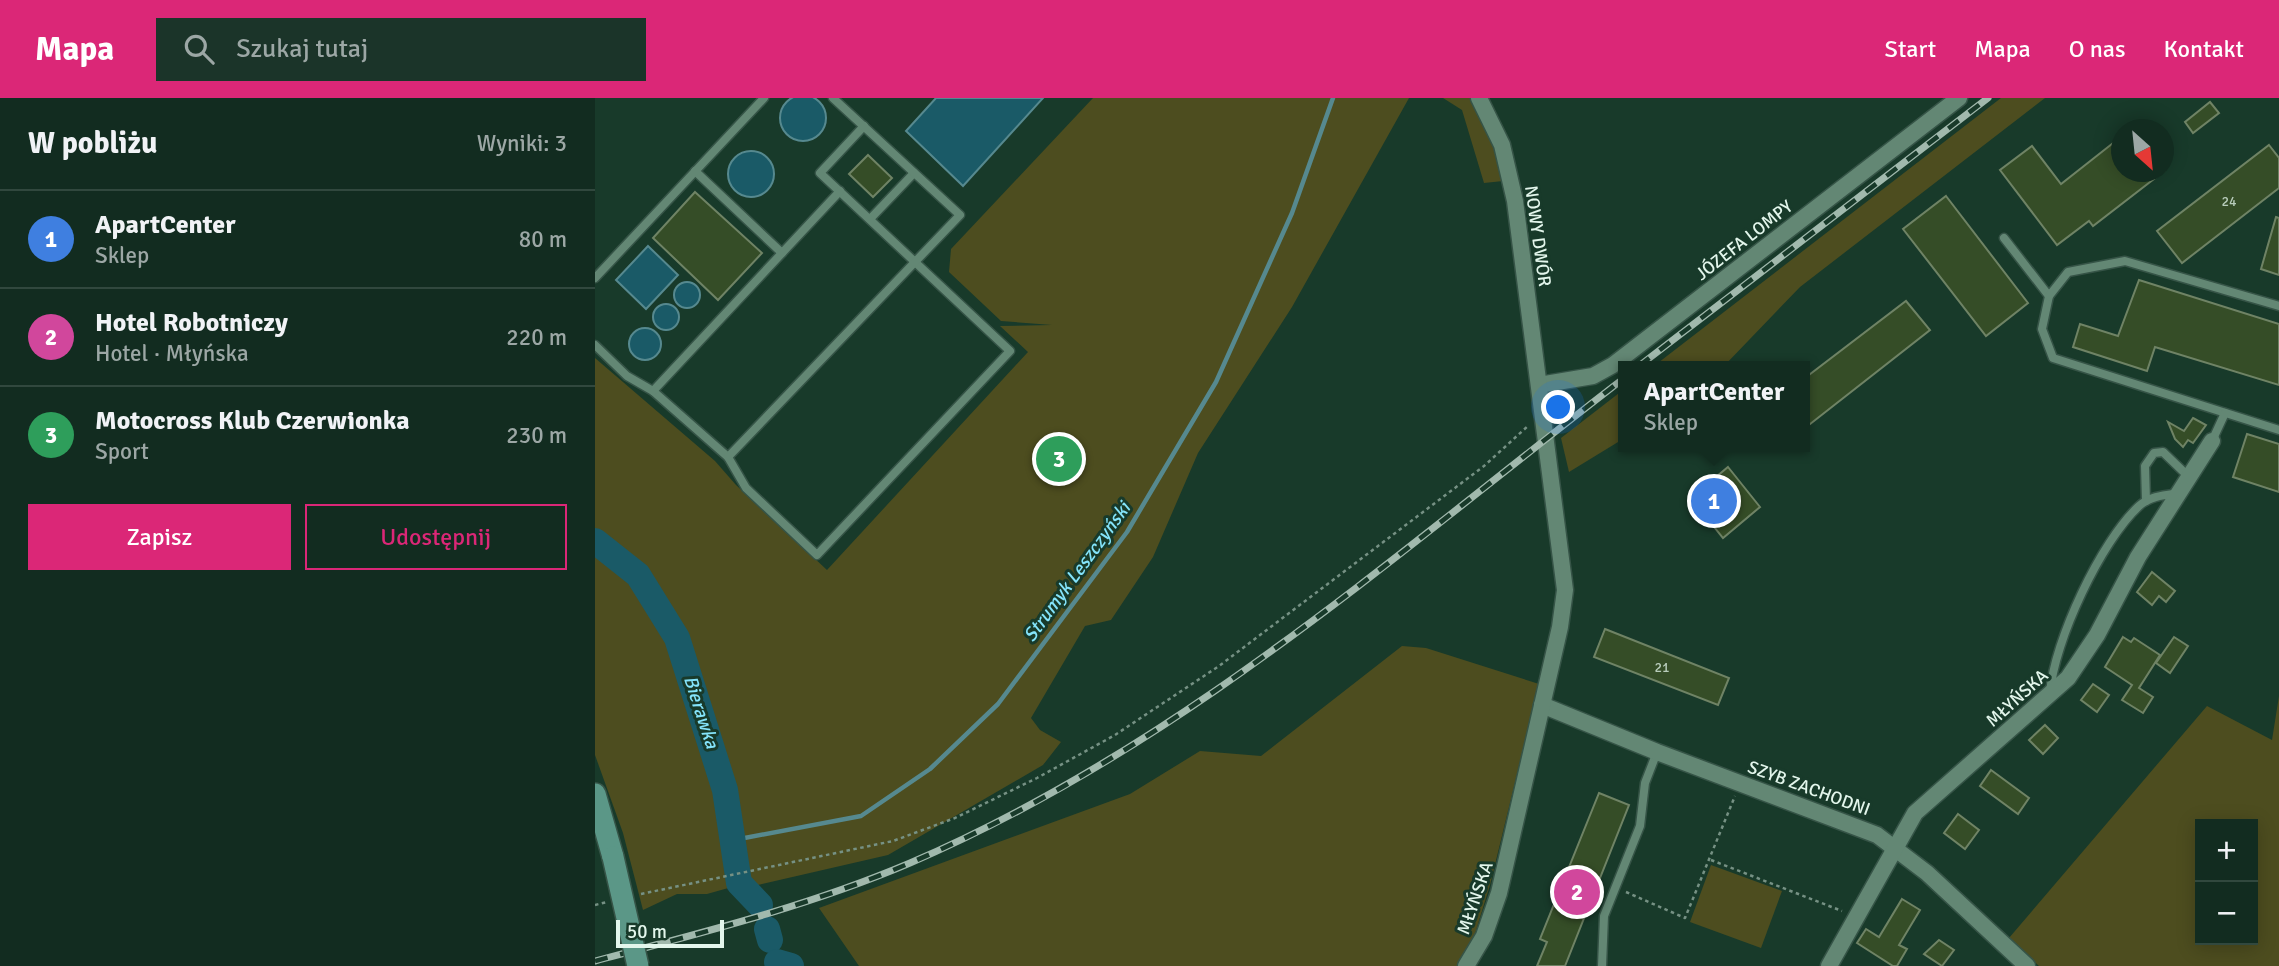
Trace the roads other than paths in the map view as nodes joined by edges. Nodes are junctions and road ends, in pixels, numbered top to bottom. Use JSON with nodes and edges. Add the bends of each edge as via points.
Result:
{"nodes":[{"id":1,"x":764,"y":98,"type":"edge"},
{"id":2,"x":833,"y":98,"type":"edge"},
{"id":3,"x":1479,"y":98,"type":"edge"},
{"id":4,"x":1959,"y":98,"type":"edge"},
{"id":5,"x":864,"y":126,"type":"junction"},
{"id":6,"x":695,"y":171,"type":"junction"},
{"id":7,"x":914,"y":173,"type":"junction"},
{"id":8,"x":840,"y":191,"type":"junction"},
{"id":9,"x":870,"y":219,"type":"junction"},
{"id":10,"x":2004,"y":238,"type":"dead end"},
{"id":11,"x":782,"y":253,"type":"junction"},
{"id":12,"x":915,"y":261,"type":"junction"},
{"id":13,"x":595,"y":278,"type":"edge"},
{"id":14,"x":2049,"y":296,"type":"junction"},
{"id":15,"x":2279,"y":306,"type":"edge"},
{"id":16,"x":595,"y":345,"type":"edge"},
{"id":17,"x":1618,"y":361,"type":"edge"},
{"id":18,"x":1618,"y":361,"type":"edge"},
{"id":19,"x":1539,"y":385,"type":"junction"},
{"id":20,"x":653,"y":391,"type":"junction"},
{"id":21,"x":2225,"y":413,"type":"junction"},
{"id":22,"x":2279,"y":430,"type":"edge"},
{"id":23,"x":2212,"y":441,"type":"joint"},
{"id":24,"x":728,"y":457,"type":"junction"},
{"id":25,"x":2189,"y":477,"type":"junction"},
{"id":26,"x":2179,"y":493,"type":"junction"},
{"id":27,"x":2146,"y":501,"type":"junction"},
{"id":28,"x":2050,"y":695,"type":"junction"},
{"id":29,"x":1542,"y":705,"type":"junction"},
{"id":30,"x":1657,"y":752,"type":"junction"},
{"id":31,"x":595,"y":794,"type":"edge"},
{"id":32,"x":1894,"y":846,"type":"junction"},
{"id":33,"x":638,"y":966,"type":"edge"},
{"id":34,"x":1466,"y":966,"type":"edge"},
{"id":35,"x":1602,"y":966,"type":"edge"},
{"id":36,"x":1829,"y":966,"type":"edge"},
{"id":37,"x":2027,"y":966,"type":"edge"}],
"edges":[{"from":1,"to":6,"type":"lane"},
{"from":2,"to":5,"type":"lane"},
{"from":3,"to":19,"type":"street","name":"NOWY DWÓR","via":[[1497,132],[1511,180]]},
{"from":4,"to":18,"type":"street","name":"JÓZEFA LOMPY"},
{"from":5,"to":7,"type":"lane"},
{"from":5,"to":8,"type":"lane","via":[[820,173]]},
{"from":6,"to":11,"type":"lane"},
{"from":6,"to":13,"type":"lane"},
{"from":7,"to":9,"type":"lane"},
{"from":7,"to":12,"type":"lane","via":[[960,215]]},
{"from":8,"to":9,"type":"lane"},
{"from":8,"to":11,"type":"lane"},
{"from":9,"to":12,"type":"lane"},
{"from":10,"to":14,"type":"lane"},
{"from":11,"to":20,"type":"lane"},
{"from":12,"to":24,"type":"lane"},
{"from":12,"to":24,"type":"lane","via":[[1010,351],[817,555],[745,488]]},
{"from":14,"to":15,"type":"lane","via":[[2068,271],[2125,261]]},
{"from":14,"to":21,"type":"lane","via":[[2042,329],[2053,358]]},
{"from":16,"to":20,"type":"lane","via":[[627,376]]},
{"from":17,"to":19,"type":"street","name":"JÓZEFA LOMPY","via":[[1593,376]]},
{"from":19,"to":29,"type":"street","name":"MŁYŃSKA","via":[[1565,590]]},
{"from":20,"to":24,"type":"lane"},
{"from":21,"to":22,"type":"lane"},
{"from":21,"to":23,"type":"lane"},
{"from":23,"to":25,"type":"street","name":"MŁYŃSKA"},
{"from":25,"to":26,"type":"street","name":"MŁYŃSKA"},
{"from":25,"to":27,"type":"lane","via":[[2163,452],[2154,453],[2145,466]]},
{"from":26,"to":27,"type":"lane"},
{"from":26,"to":28,"type":"street","name":"MŁYŃSKA","via":[[2083,658]]},
{"from":27,"to":28,"type":"lane","via":[[2109,547],[2081,598],[2054,663]]},
{"from":28,"to":32,"type":"street","name":"MŁYŃSKA","via":[[1921,807]]},
{"from":29,"to":30,"type":"street","name":"SZYB ZACHODNI"},
{"from":29,"to":34,"type":"street","name":"MŁYŃSKA","via":[[1499,894],[1484,936]]},
{"from":30,"to":32,"type":"street","name":"SZYB ZACHODNI","via":[[1859,826]]},
{"from":30,"to":35,"type":"lane","via":[[1645,783],[1640,826],[1603,922]]},
{"from":31,"to":33,"type":"main road","bridge":true},
{"from":32,"to":36,"type":"street","name":"MŁYŃSKA"},
{"from":32,"to":37,"type":"street","name":"SZYB ZACHODNI"}]}
